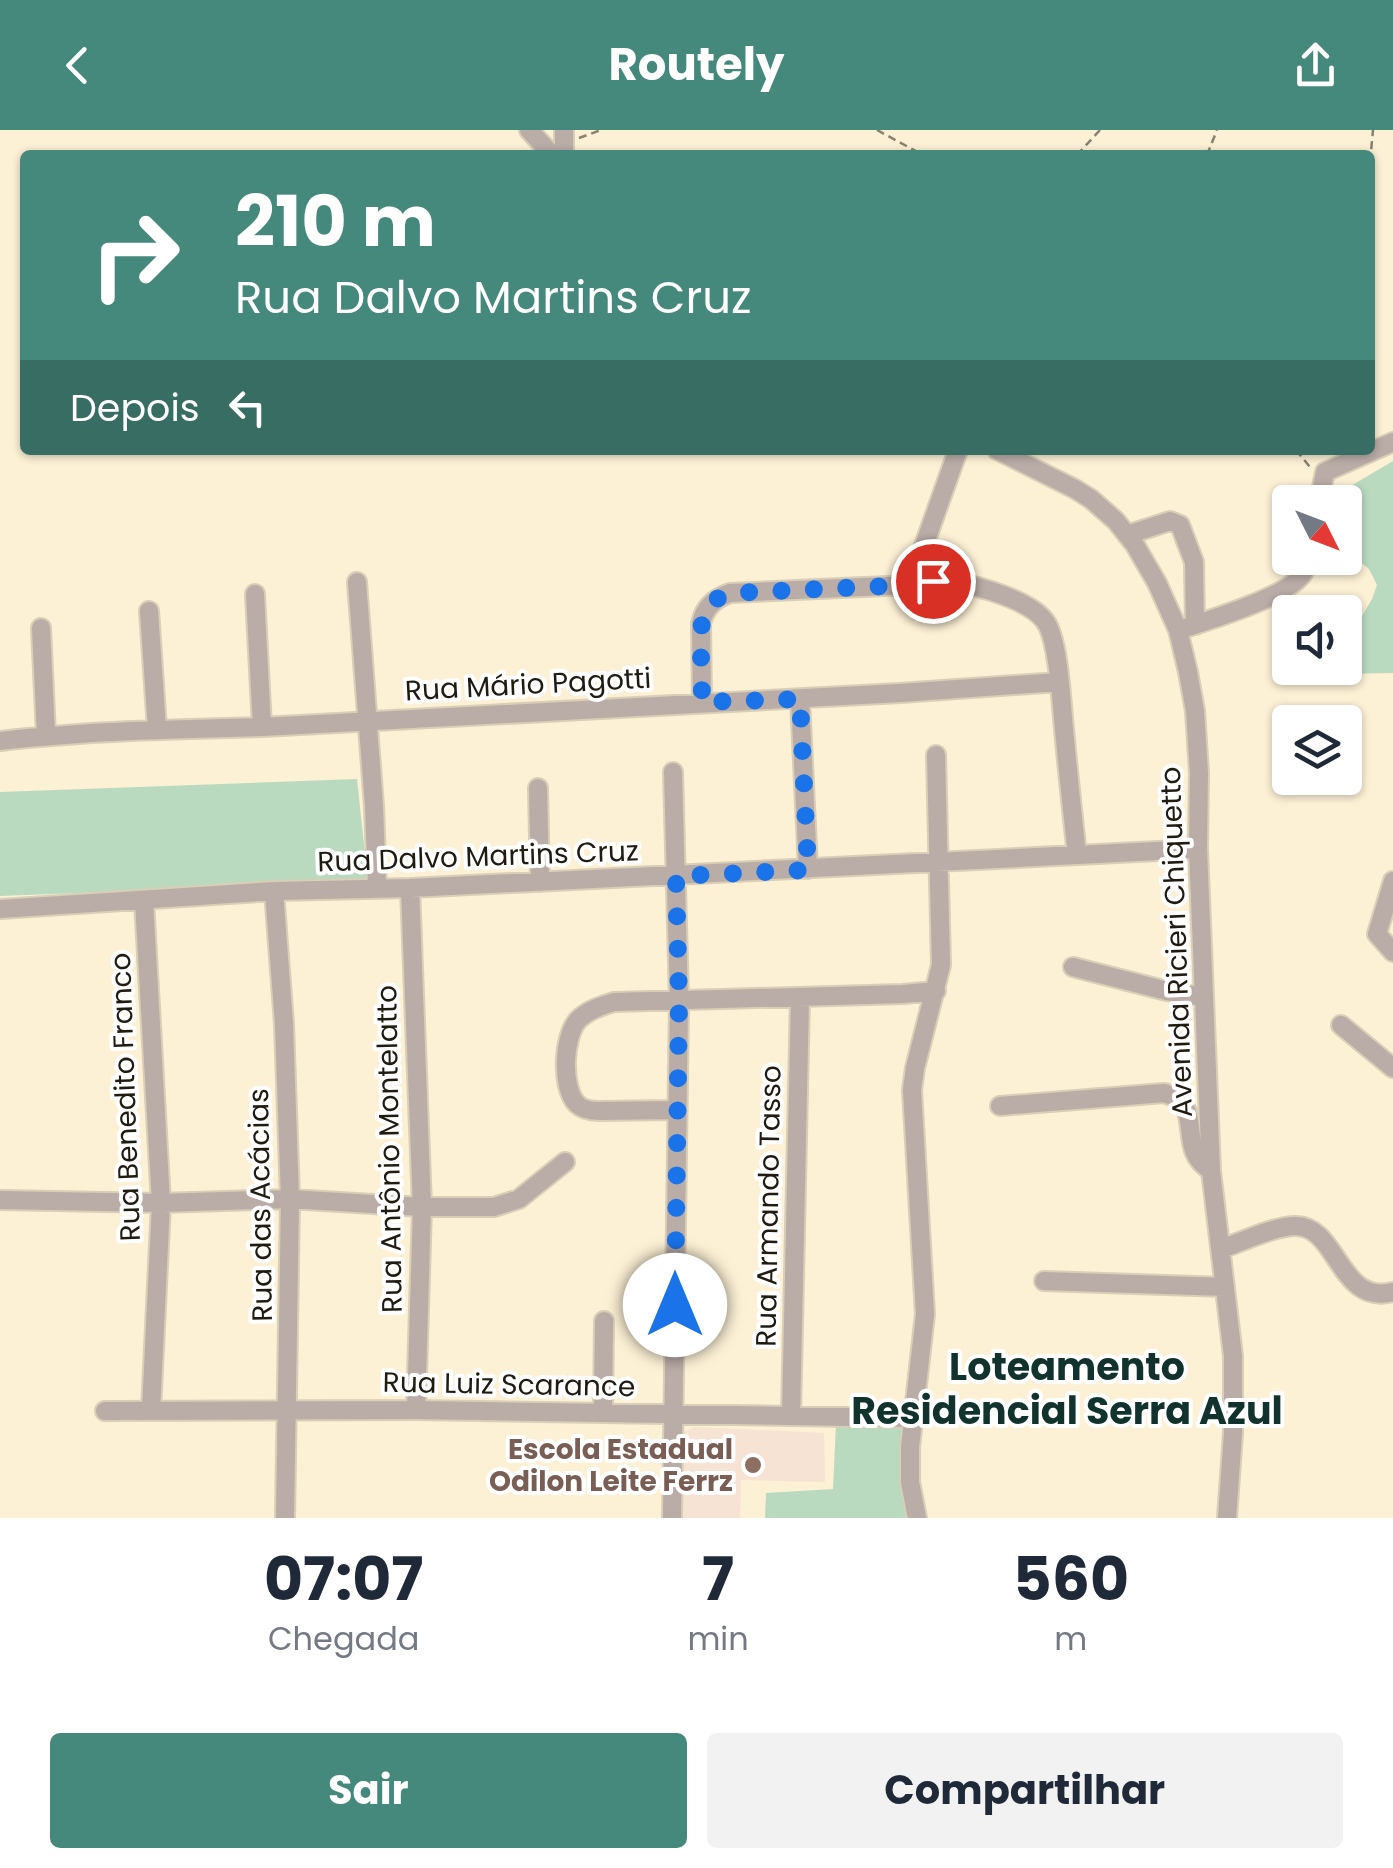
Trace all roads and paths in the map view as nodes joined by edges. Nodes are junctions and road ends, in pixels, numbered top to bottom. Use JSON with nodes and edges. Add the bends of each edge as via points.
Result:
{"nodes":[{"id":1,"x":532,"y":130,"type":"edge"},
{"id":2,"x":601,"y":130,"type":"edge"},
{"id":3,"x":877,"y":130,"type":"edge"},
{"id":4,"x":1100,"y":130,"type":"edge"},
{"id":5,"x":561,"y":146,"type":"edge"},
{"id":6,"x":914,"y":150,"type":"edge"},
{"id":7,"x":1082,"y":150,"type":"edge"},
{"id":8,"x":956,"y":455,"type":"edge"},
{"id":9,"x":1007,"y":455,"type":"edge"},
{"id":10,"x":1300,"y":455,"type":"edge"},
{"id":11,"x":1328,"y":459,"type":"edge"},
{"id":12,"x":1323,"y":485,"type":"edge"},
{"id":13,"x":1127,"y":535,"type":"junction"},
{"id":14,"x":1302,"y":575,"type":"edge"},
{"id":15,"x":357,"y":582,"type":"dead end"},
{"id":16,"x":910,"y":585,"type":"junction"},
{"id":17,"x":255,"y":594,"type":"dead end"},
{"id":18,"x":149,"y":611,"type":"dead end"},
{"id":19,"x":1186,"y":627,"type":"junction"},
{"id":20,"x":40,"y":628,"type":"dead end"},
{"id":21,"x":1059,"y":682,"type":"junction"},
{"id":22,"x":800,"y":699,"type":"junction"},
{"id":23,"x":702,"y":702,"type":"junction"},
{"id":24,"x":367,"y":721,"type":"junction"},
{"id":25,"x":262,"y":727,"type":"junction"},
{"id":26,"x":157,"y":729,"type":"junction"},
{"id":27,"x":46,"y":736,"type":"junction"},
{"id":28,"x":0,"y":741,"type":"edge"},
{"id":29,"x":936,"y":755,"type":"dead end"},
{"id":30,"x":672,"y":772,"type":"dead end"},
{"id":31,"x":538,"y":788,"type":"dead end"},
{"id":32,"x":1198,"y":849,"type":"junction"},
{"id":33,"x":1076,"y":855,"type":"junction"},
{"id":34,"x":940,"y":862,"type":"junction"},
{"id":35,"x":808,"y":870,"type":"junction"},
{"id":36,"x":676,"y":876,"type":"junction"},
{"id":37,"x":1393,"y":881,"type":"edge"},
{"id":38,"x":540,"y":882,"type":"junction"},
{"id":39,"x":377,"y":888,"type":"junction"},
{"id":40,"x":410,"y":888,"type":"junction"},
{"id":41,"x":274,"y":892,"type":"junction"},
{"id":42,"x":144,"y":901,"type":"junction"},
{"id":43,"x":0,"y":909,"type":"edge"},
{"id":44,"x":1393,"y":952,"type":"edge"},
{"id":45,"x":1073,"y":967,"type":"dead end"},
{"id":46,"x":936,"y":991,"type":"junction"},
{"id":47,"x":800,"y":997,"type":"junction"},
{"id":48,"x":1204,"y":997,"type":"junction"},
{"id":49,"x":679,"y":1001,"type":"junction"},
{"id":50,"x":1341,"y":1025,"type":"dead end"},
{"id":51,"x":1393,"y":1068,"type":"edge"},
{"id":52,"x":1000,"y":1106,"type":"dead end"},
{"id":53,"x":677,"y":1110,"type":"junction"},
{"id":54,"x":565,"y":1162,"type":"dead end"},
{"id":55,"x":1211,"y":1171,"type":"junction"},
{"id":56,"x":0,"y":1200,"type":"edge"},
{"id":57,"x":290,"y":1200,"type":"junction"},
{"id":58,"x":161,"y":1203,"type":"junction"},
{"id":59,"x":422,"y":1207,"type":"junction"},
{"id":60,"x":1221,"y":1249,"type":"junction"},
{"id":61,"x":1044,"y":1282,"type":"dead end"},
{"id":62,"x":1224,"y":1287,"type":"junction"},
{"id":63,"x":1393,"y":1292,"type":"edge"},
{"id":64,"x":604,"y":1320,"type":"dead end"},
{"id":65,"x":151,"y":1410,"type":"junction"},
{"id":66,"x":288,"y":1410,"type":"junction"},
{"id":67,"x":416,"y":1410,"type":"junction"},
{"id":68,"x":105,"y":1411,"type":"dead end"},
{"id":69,"x":603,"y":1412,"type":"junction"},
{"id":70,"x":674,"y":1414,"type":"junction"},
{"id":71,"x":792,"y":1416,"type":"junction"},
{"id":72,"x":912,"y":1418,"type":"junction"},
{"id":73,"x":285,"y":1518,"type":"edge"},
{"id":74,"x":672,"y":1518,"type":"edge"},
{"id":75,"x":918,"y":1518,"type":"edge"},
{"id":76,"x":1227,"y":1518,"type":"edge"}],
"edges":[{"from":1,"to":5,"type":"street"},
{"from":2,"to":5,"type":"path"},
{"from":3,"to":6,"type":"path"},
{"from":4,"to":7,"type":"path"},
{"from":8,"to":16,"type":"street"},
{"from":9,"to":13,"type":"street","name":"Avenida Ricieri Chiquetto","via":[[1091,499]]},
{"from":10,"to":11,"type":"path","via":[[1314,471]]},
{"from":11,"to":12,"type":"street"},
{"from":13,"to":19,"type":"street","name":"Avenida Ricieri Chiquetto"},
{"from":13,"to":19,"type":"street","via":[[1170,521],[1180,525],[1194,562]]},
{"from":14,"to":19,"type":"street","via":[[1234,612]]},
{"from":15,"to":24,"type":"street"},
{"from":16,"to":21,"type":"street","via":[[952,582],[1032,608],[1048,624]]},
{"from":16,"to":23,"type":"street","via":[[722,596],[700,624]]},
{"from":17,"to":25,"type":"street"},
{"from":18,"to":26,"type":"street"},
{"from":19,"to":32,"type":"street","name":"Avenida Ricieri Chiquetto","via":[[1199,773]]},
{"from":20,"to":27,"type":"street"},
{"from":21,"to":22,"type":"street","name":"Rua Mário Pagotti"},
{"from":21,"to":33,"type":"street"},
{"from":22,"to":23,"type":"street","name":"Rua Mário Pagotti"},
{"from":22,"to":35,"type":"street"},
{"from":23,"to":24,"type":"street","name":"Rua Mário Pagotti"},
{"from":24,"to":25,"type":"street","name":"Rua Mário Pagotti"},
{"from":24,"to":39,"type":"street"},
{"from":25,"to":26,"type":"street","name":"Rua Mário Pagotti"},
{"from":26,"to":27,"type":"street","name":"Rua Mário Pagotti"},
{"from":27,"to":28,"type":"street","name":"Rua Mário Pagotti"},
{"from":29,"to":34,"type":"street"},
{"from":30,"to":36,"type":"street"},
{"from":31,"to":38,"type":"street"},
{"from":32,"to":33,"type":"street","name":"Rua Dalvo Martins Cruz"},
{"from":32,"to":48,"type":"street","name":"Avenida Ricieri Chiquetto"},
{"from":33,"to":34,"type":"street","name":"Rua Dalvo Martins Cruz"},
{"from":34,"to":35,"type":"street","name":"Rua Dalvo Martins Cruz"},
{"from":34,"to":46,"type":"street"},
{"from":35,"to":36,"type":"street","name":"Rua Dalvo Martins Cruz"},
{"from":36,"to":38,"type":"street","name":"Rua Dalvo Martins Cruz"},
{"from":36,"to":49,"type":"street"},
{"from":37,"to":44,"type":"street","via":[[1378,934]]},
{"from":38,"to":40,"type":"street","name":"Rua Dalvo Martins Cruz"},
{"from":39,"to":40,"type":"street","name":"Rua Dalvo Martins Cruz"},
{"from":39,"to":41,"type":"street","name":"Rua Dalvo Martins Cruz"},
{"from":40,"to":59,"type":"street","name":"Rua Antônio Montelatto"},
{"from":41,"to":42,"type":"street","name":"Rua Dalvo Martins Cruz"},
{"from":41,"to":57,"type":"street","name":"Rua das Acácias"},
{"from":42,"to":43,"type":"street","name":"Rua Dalvo Martins Cruz"},
{"from":42,"to":58,"type":"street","name":"Rua Benedito Franco"},
{"from":45,"to":48,"type":"street"},
{"from":46,"to":47,"type":"street"},
{"from":46,"to":72,"type":"street","via":[[912,1090],[925,1314]]},
{"from":47,"to":49,"type":"street"},
{"from":47,"to":71,"type":"street","name":"Rua Armando Tasso"},
{"from":48,"to":55,"type":"street","name":"Avenida Ricieri Chiquetto"},
{"from":49,"to":53,"type":"street"},
{"from":49,"to":53,"type":"street","via":[[592,1009],[569,1034],[566,1050],[579,1106]]},
{"from":50,"to":51,"type":"street"},
{"from":52,"to":55,"type":"street","via":[[1174,1096],[1188,1112],[1194,1151]]},
{"from":53,"to":70,"type":"street"},
{"from":54,"to":59,"type":"street","via":[[506,1205]]},
{"from":55,"to":60,"type":"street","name":"Avenida Ricieri Chiquetto"},
{"from":56,"to":58,"type":"street"},
{"from":57,"to":58,"type":"street"},
{"from":57,"to":59,"type":"street"},
{"from":57,"to":66,"type":"street","name":"Rua das Acácias"},
{"from":58,"to":65,"type":"street","name":"Rua Benedito Franco"},
{"from":59,"to":67,"type":"street","name":"Rua Antônio Montelatto"},
{"from":60,"to":62,"type":"street","name":"Avenida Ricieri Chiquetto"},
{"from":60,"to":63,"type":"street","via":[[1294,1226],[1307,1228],[1360,1287]]},
{"from":61,"to":62,"type":"street"},
{"from":62,"to":76,"type":"street","name":"Avenida Ricieri Chiquetto","via":[[1233,1356]]},
{"from":64,"to":69,"type":"street"},
{"from":65,"to":66,"type":"street","name":"Rua Luiz Scarance"},
{"from":65,"to":68,"type":"street","name":"Rua Luiz Scarance"},
{"from":66,"to":67,"type":"street","name":"Rua Luiz Scarance"},
{"from":66,"to":73,"type":"street","name":"Rua das Acácias"},
{"from":67,"to":69,"type":"street","name":"Rua Luiz Scarance"},
{"from":69,"to":70,"type":"street","name":"Rua Luiz Scarance"},
{"from":70,"to":71,"type":"street","name":"Rua Luiz Scarance"},
{"from":70,"to":74,"type":"street"},
{"from":71,"to":72,"type":"street","name":"Rua Luiz Scarance"},
{"from":72,"to":75,"type":"street","via":[[910,1482]]}]}
